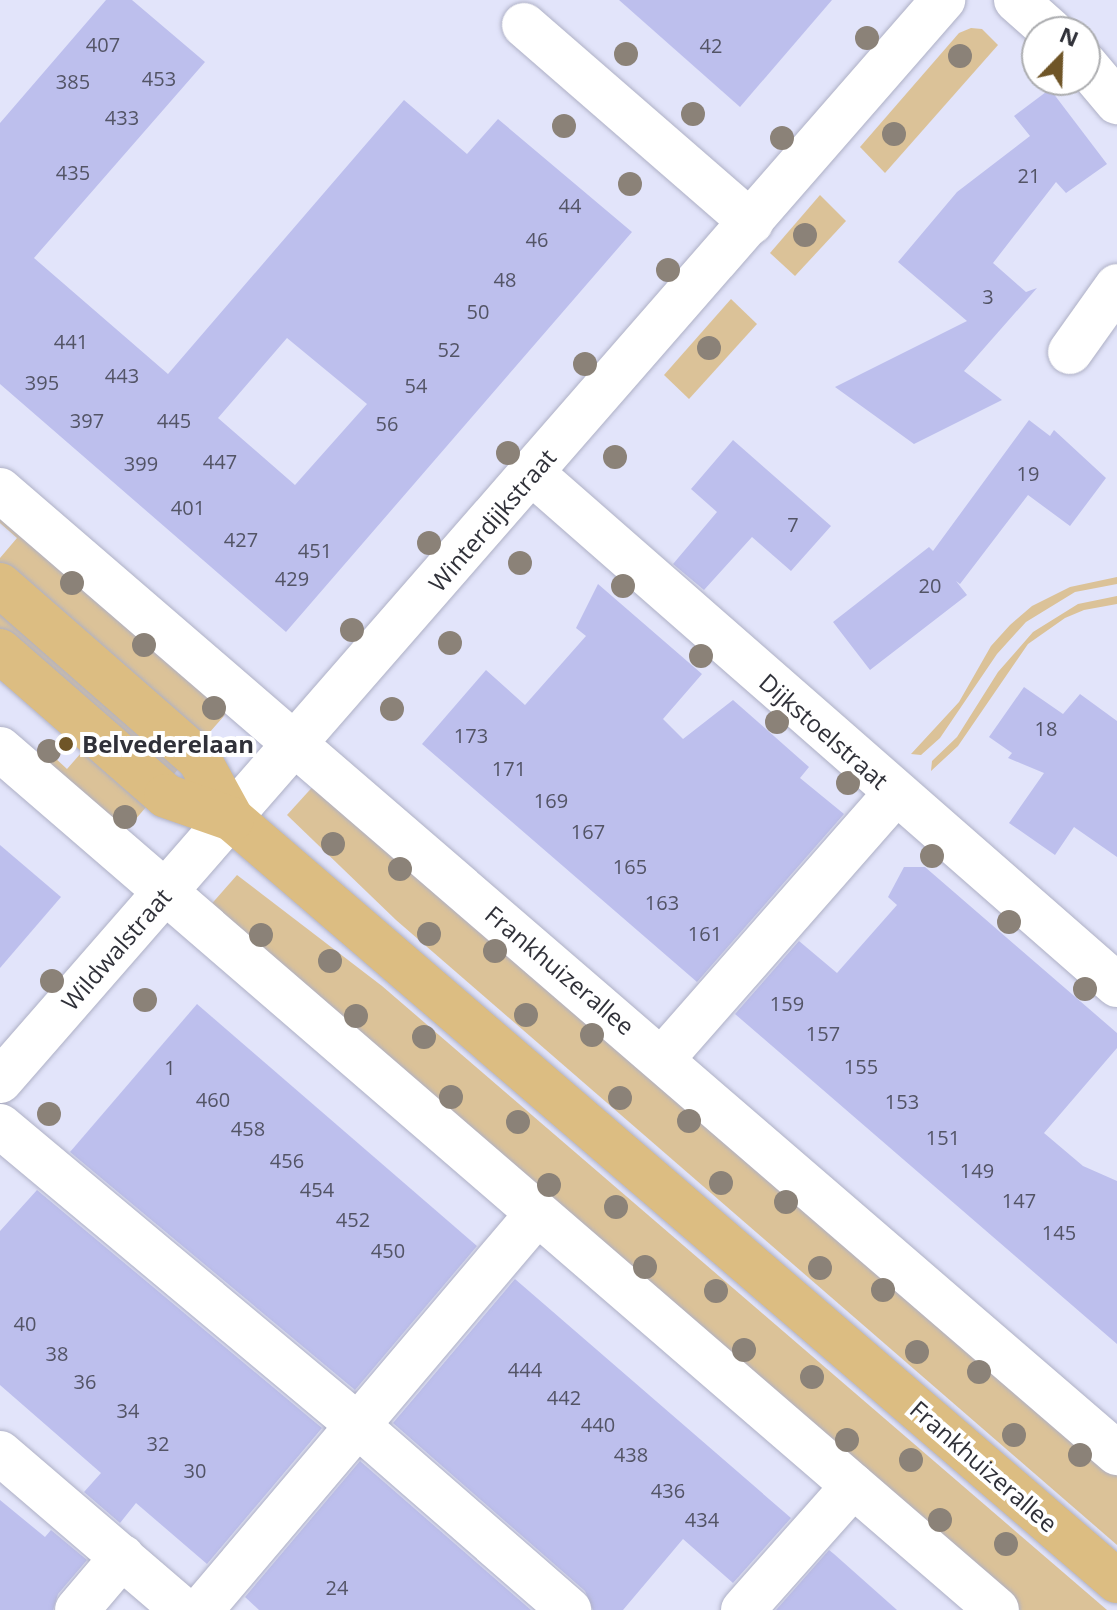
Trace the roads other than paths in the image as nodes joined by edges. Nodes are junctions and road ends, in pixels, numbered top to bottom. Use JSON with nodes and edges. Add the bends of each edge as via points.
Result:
{"nodes":[{"id":1,"x":943,"y":0,"type":"edge"},
{"id":2,"x":1016,"y":0,"type":"edge"},
{"id":3,"x":1034,"y":16,"type":"edge"},
{"id":4,"x":524,"y":25,"type":"dead end"},
{"id":5,"x":1101,"y":83,"type":"edge"},
{"id":6,"x":1117,"y":102,"type":"edge"},
{"id":7,"x":751,"y":222,"type":"junction"},
{"id":8,"x":1117,"y":286,"type":"edge"},
{"id":9,"x":1070,"y":352,"type":"dead end"},
{"id":10,"x":533,"y":474,"type":"junction"},
{"id":11,"x":0,"y":490,"type":"edge"},
{"id":12,"x":0,"y":585,"type":"edge"},
{"id":13,"x":0,"y":651,"type":"edge"},
{"id":14,"x":294,"y":744,"type":"junction"},
{"id":15,"x":0,"y":749,"type":"edge"},
{"id":16,"x":895,"y":794,"type":"junction"},
{"id":17,"x":232,"y":819,"type":"junction"},
{"id":18,"x":165,"y":893,"type":"junction"},
{"id":19,"x":1117,"y":985,"type":"edge"},
{"id":20,"x":663,"y":1058,"type":"junction"},
{"id":21,"x":0,"y":1081,"type":"edge"},
{"id":22,"x":0,"y":1126,"type":"edge"},
{"id":23,"x":537,"y":1214,"type":"junction"},
{"id":24,"x":356,"y":1424,"type":"junction"},
{"id":25,"x":0,"y":1453,"type":"edge"},
{"id":26,"x":1117,"y":1453,"type":"edge"},
{"id":27,"x":853,"y":1486,"type":"junction"},
{"id":28,"x":122,"y":1557,"type":"junction"},
{"id":29,"x":1117,"y":1581,"type":"edge"},
{"id":30,"x":77,"y":1610,"type":"edge"},
{"id":31,"x":183,"y":1610,"type":"edge"},
{"id":32,"x":201,"y":1610,"type":"edge"},
{"id":33,"x":569,"y":1610,"type":"edge"},
{"id":34,"x":743,"y":1610,"type":"edge"},
{"id":35,"x":997,"y":1610,"type":"edge"}],
"edges":[{"from":1,"to":7,"type":"street","name":"Winterdijkstraat"},
{"from":2,"to":3,"type":"street"},
{"from":4,"to":7,"type":"street"},
{"from":5,"to":6,"type":"street"},
{"from":7,"to":10,"type":"street","name":"Winterdijkstraat"},
{"from":8,"to":9,"type":"street"},
{"from":10,"to":14,"type":"street","name":"Winterdijkstraat"},
{"from":10,"to":16,"type":"street","name":"Dijkstoelstraat"},
{"from":11,"to":14,"type":"street","name":"Frankhuizerallee"},
{"from":12,"to":17,"type":"main road","name":"Frankhuizerallee","via":[[199,759]]},
{"from":13,"to":17,"type":"main road","name":"Frankhuizerallee","via":[[166,796]]},
{"from":14,"to":17,"type":"street","name":"Winterdijkstraat"},
{"from":14,"to":20,"type":"street","name":"Frankhuizerallee"},
{"from":15,"to":18,"type":"street"},
{"from":16,"to":19,"type":"street","name":"Dijkstoelstraat"},
{"from":16,"to":20,"type":"street"},
{"from":17,"to":18,"type":"street","name":"Wildwalstraat"},
{"from":17,"to":29,"type":"main road","name":"Frankhuizerallee"},
{"from":18,"to":21,"type":"street","name":"Wildwalstraat"},
{"from":18,"to":23,"type":"street"},
{"from":20,"to":26,"type":"street","name":"Frankhuizerallee"},
{"from":22,"to":24,"type":"street"},
{"from":23,"to":24,"type":"street"},
{"from":23,"to":27,"type":"street"},
{"from":24,"to":32,"type":"street"},
{"from":24,"to":33,"type":"street"},
{"from":25,"to":28,"type":"street"},
{"from":27,"to":34,"type":"street"},
{"from":27,"to":35,"type":"street"},
{"from":28,"to":30,"type":"street"},
{"from":28,"to":31,"type":"street"}]}
